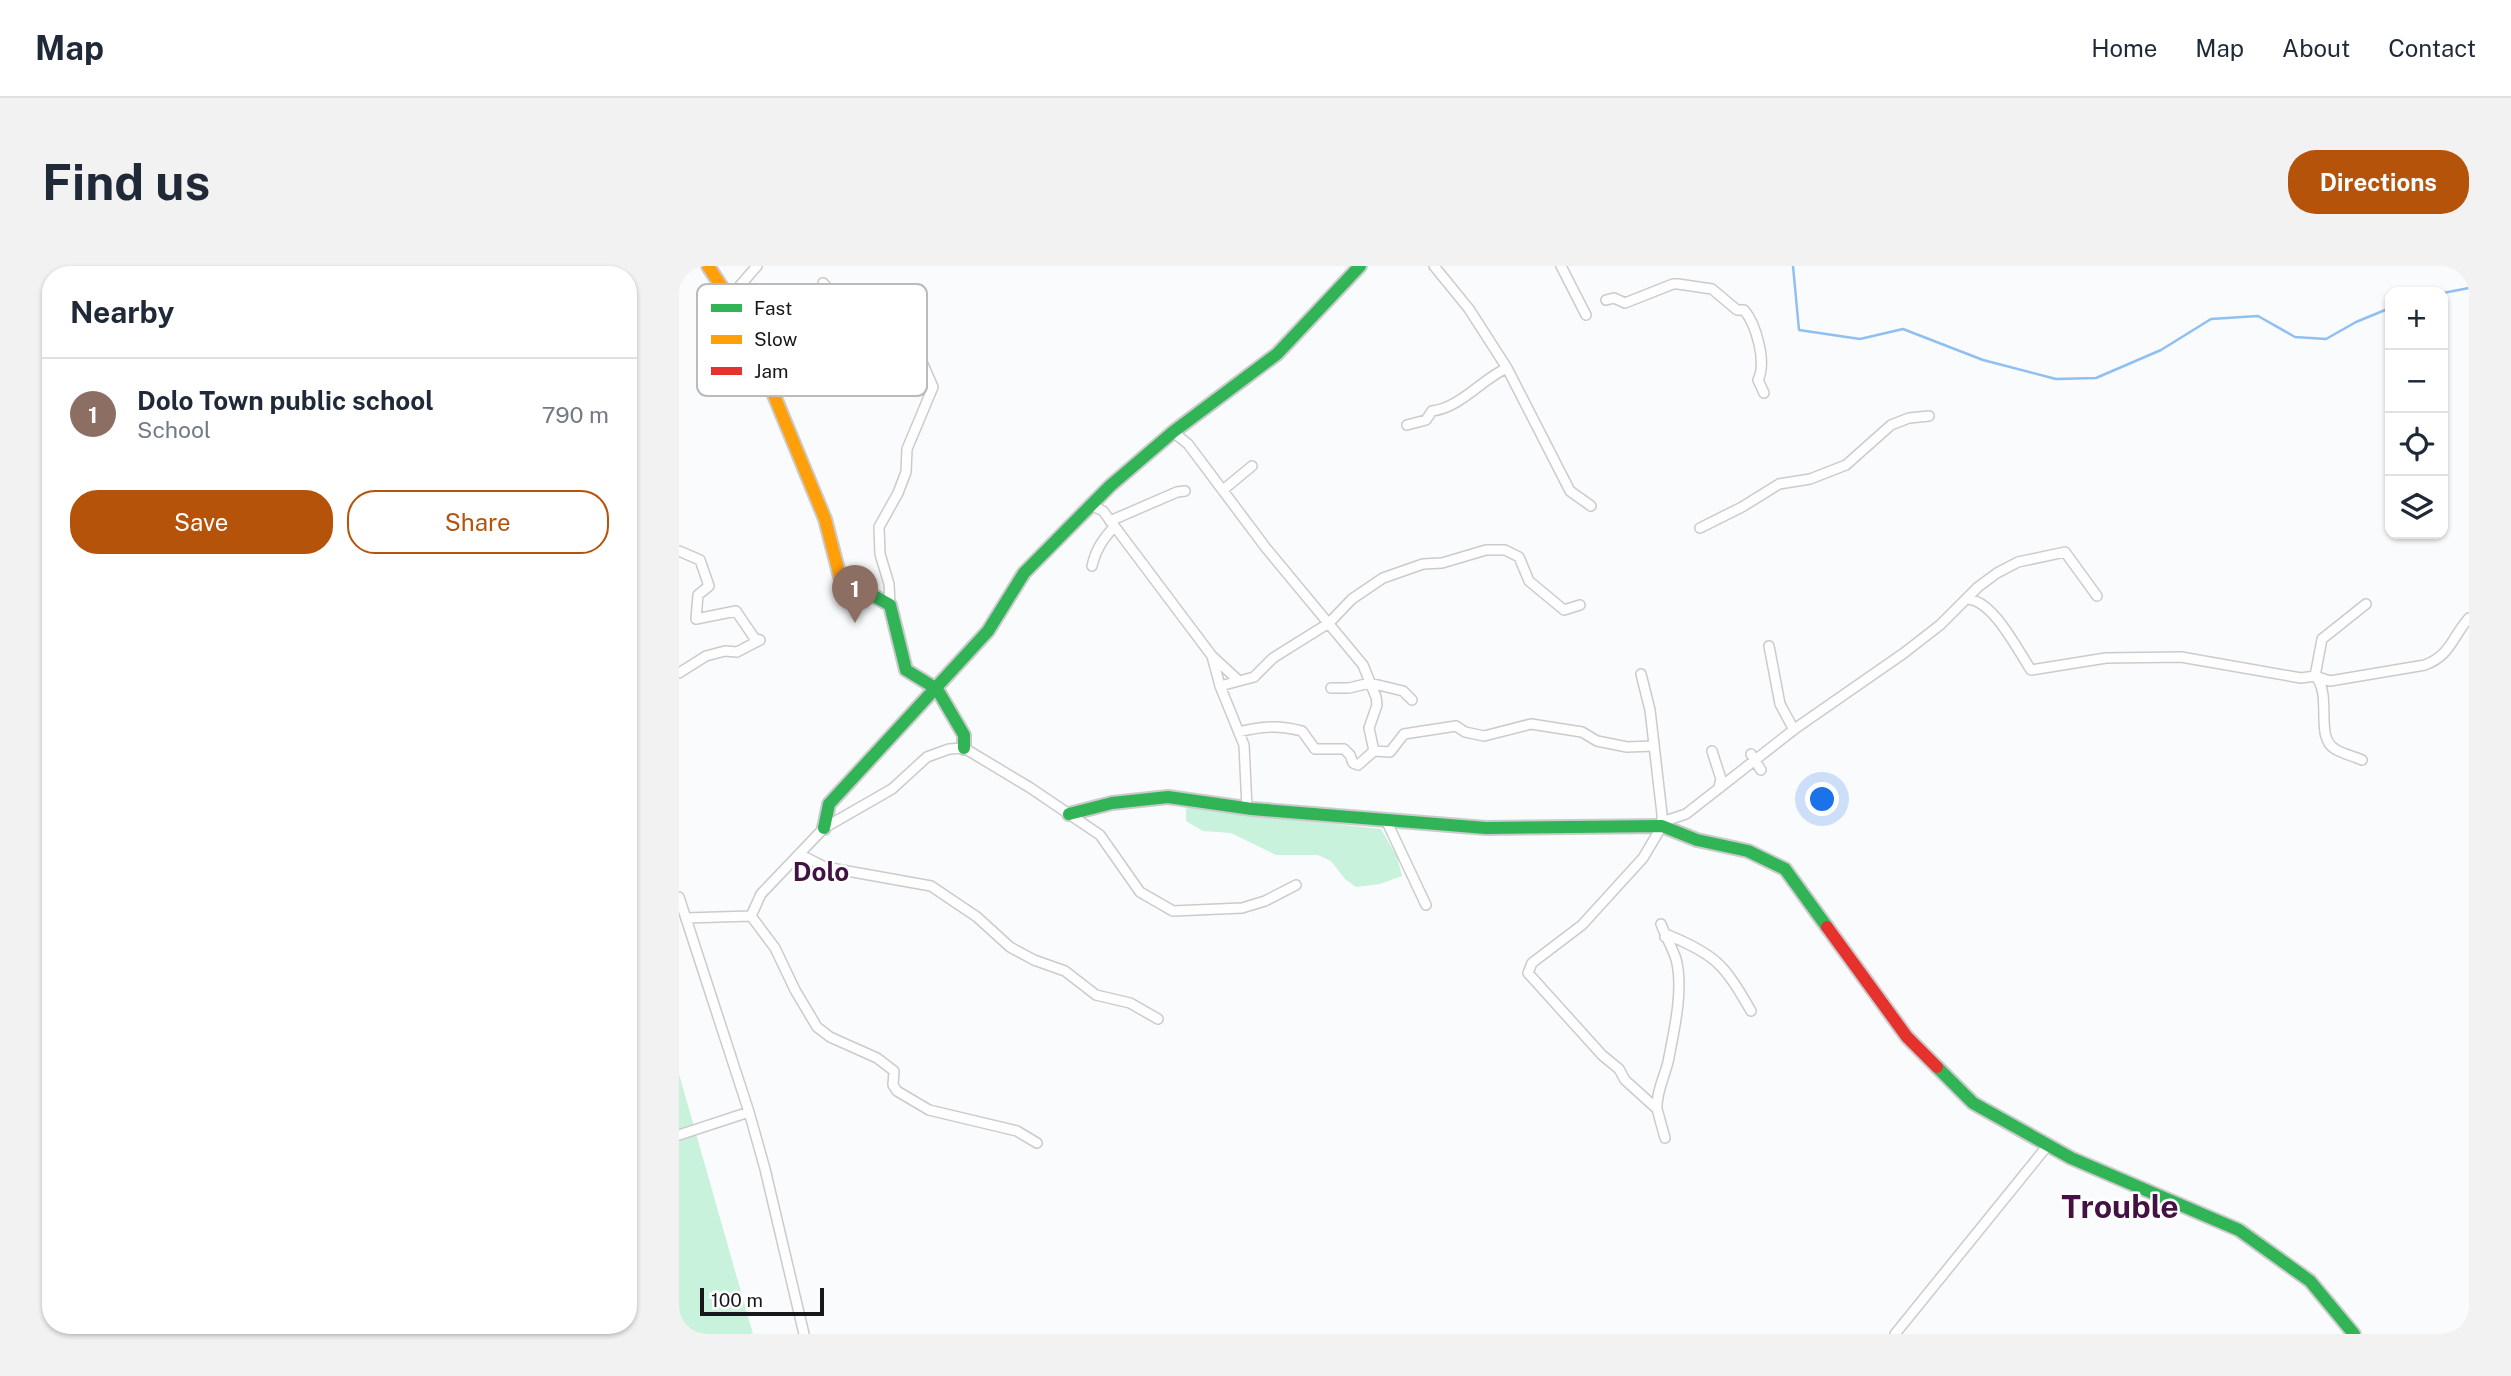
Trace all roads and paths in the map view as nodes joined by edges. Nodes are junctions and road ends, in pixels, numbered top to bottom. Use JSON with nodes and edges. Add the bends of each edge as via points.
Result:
{"nodes":[{"id":1,"x":708,"y":266,"type":"edge"},
{"id":2,"x":757,"y":266,"type":"edge"},
{"id":3,"x":1360,"y":266,"type":"edge"},
{"id":4,"x":1434,"y":266,"type":"edge"},
{"id":5,"x":1561,"y":266,"type":"edge"},
{"id":6,"x":720,"y":284,"type":"edge"},
{"id":7,"x":741,"y":284,"type":"edge"},
{"id":8,"x":1606,"y":300,"type":"dead end"},
{"id":9,"x":1586,"y":315,"type":"dead end"},
{"id":10,"x":1507,"y":368,"type":"junction"},
{"id":11,"x":927,"y":373,"type":"edge"},
{"id":12,"x":1764,"y":393,"type":"dead end"},
{"id":13,"x":774,"y":396,"type":"edge"},
{"id":14,"x":1929,"y":416,"type":"dead end"},
{"id":15,"x":1407,"y":425,"type":"dead end"},
{"id":16,"x":1173,"y":432,"type":"junction"},
{"id":17,"x":1252,"y":466,"type":"dead end"},
{"id":18,"x":1223,"y":490,"type":"junction"},
{"id":19,"x":1185,"y":491,"type":"dead end"},
{"id":20,"x":1091,"y":505,"type":"junction"},
{"id":21,"x":1591,"y":506,"type":"dead end"},
{"id":22,"x":1112,"y":524,"type":"junction"},
{"id":23,"x":1700,"y":528,"type":"dead end"},
{"id":24,"x":679,"y":551,"type":"edge"},
{"id":25,"x":1092,"y":566,"type":"dead end"},
{"id":26,"x":2097,"y":596,"type":"dead end"},
{"id":27,"x":1967,"y":598,"type":"junction"},
{"id":28,"x":2366,"y":604,"type":"dead end"},
{"id":29,"x":890,"y":605,"type":"junction"},
{"id":30,"x":1580,"y":605,"type":"dead end"},
{"id":31,"x":2469,"y":618,"type":"edge"},
{"id":32,"x":1329,"y":623,"type":"junction"},
{"id":33,"x":1769,"y":646,"type":"dead end"},
{"id":34,"x":1212,"y":656,"type":"junction"},
{"id":35,"x":679,"y":673,"type":"edge"},
{"id":36,"x":1641,"y":674,"type":"dead end"},
{"id":37,"x":2315,"y":676,"type":"junction"},
{"id":38,"x":1239,"y":681,"type":"junction"},
{"id":39,"x":1370,"y":682,"type":"junction"},
{"id":40,"x":1220,"y":686,"type":"junction"},
{"id":41,"x":1331,"y":688,"type":"dead end"},
{"id":42,"x":937,"y":689,"type":"junction"},
{"id":43,"x":1412,"y":700,"type":"dead end"},
{"id":44,"x":1794,"y":730,"type":"junction"},
{"id":45,"x":1239,"y":733,"type":"junction"},
{"id":46,"x":1654,"y":746,"type":"junction"},
{"id":47,"x":964,"y":748,"type":"junction"},
{"id":48,"x":1374,"y":751,"type":"junction"},
{"id":49,"x":1712,"y":751,"type":"dead end"},
{"id":50,"x":1753,"y":757,"type":"junction"},
{"id":51,"x":2362,"y":760,"type":"dead end"},
{"id":52,"x":1761,"y":770,"type":"dead end"},
{"id":53,"x":1719,"y":787,"type":"junction"},
{"id":54,"x":1247,"y":808,"type":"junction"},
{"id":55,"x":1069,"y":814,"type":"junction"},
{"id":56,"x":1386,"y":820,"type":"junction"},
{"id":57,"x":1662,"y":824,"type":"junction"},
{"id":58,"x":824,"y":828,"type":"junction"},
{"id":59,"x":799,"y":854,"type":"junction"},
{"id":60,"x":1296,"y":885,"type":"dead end"},
{"id":61,"x":679,"y":897,"type":"edge"},
{"id":62,"x":1426,"y":905,"type":"dead end"},
{"id":63,"x":751,"y":916,"type":"junction"},
{"id":64,"x":686,"y":918,"type":"junction"},
{"id":65,"x":1661,"y":923,"type":"dead end"},
{"id":66,"x":1665,"y":937,"type":"junction"},
{"id":67,"x":1751,"y":1011,"type":"dead end"},
{"id":68,"x":1158,"y":1019,"type":"dead end"},
{"id":69,"x":1657,"y":1109,"type":"junction"},
{"id":70,"x":748,"y":1112,"type":"junction"},
{"id":71,"x":679,"y":1135,"type":"edge"},
{"id":72,"x":1665,"y":1138,"type":"dead end"},
{"id":73,"x":1037,"y":1143,"type":"dead end"},
{"id":74,"x":2048,"y":1145,"type":"junction"},
{"id":75,"x":804,"y":1334,"type":"edge"},
{"id":76,"x":1895,"y":1334,"type":"edge"},
{"id":77,"x":2354,"y":1334,"type":"edge"}],
"edges":[{"from":1,"to":6,"type":"street"},
{"from":2,"to":7,"type":"street"},
{"from":3,"to":16,"type":"street","via":[[1277,354]]},
{"from":4,"to":10,"type":"street"},
{"from":5,"to":9,"type":"street"},
{"from":8,"to":12,"type":"street","via":[[1626,303],[1673,284],[1711,289],[1753,321],[1762,358],[1758,380]]},
{"from":10,"to":15,"type":"street","via":[[1442,410],[1432,411],[1426,420]]},
{"from":10,"to":21,"type":"street","via":[[1570,491]]},
{"from":11,"to":29,"type":"street","via":[[933,387],[907,449],[906,472],[879,527]]},
{"from":13,"to":29,"type":"street","via":[[825,519],[840,577]]},
{"from":14,"to":23,"type":"street","via":[[1891,425],[1846,465],[1776,486]]},
{"from":16,"to":18,"type":"street","via":[[1188,444]]},
{"from":16,"to":20,"type":"street"},
{"from":17,"to":18,"type":"street"},
{"from":18,"to":32,"type":"street"},
{"from":19,"to":22,"type":"street"},
{"from":20,"to":22,"type":"street","via":[[1103,511]]},
{"from":20,"to":42,"type":"street","via":[[1024,573],[988,631]]},
{"from":22,"to":25,"type":"street"},
{"from":22,"to":34,"type":"street"},
{"from":24,"to":35,"type":"street","via":[[700,560],[709,586],[698,595],[697,619],[736,611],[760,640],[737,652],[706,656]]},
{"from":26,"to":27,"type":"street","via":[[2066,552],[2018,562]]},
{"from":27,"to":37,"type":"street","via":[[1993,614],[2031,670],[2106,658],[2181,657],[2301,678]]},
{"from":27,"to":44,"type":"street","via":[[1904,653]]},
{"from":28,"to":37,"type":"street","via":[[2322,639]]},
{"from":29,"to":42,"type":"street","via":[[906,670]]},
{"from":30,"to":32,"type":"street","via":[[1564,610],[1529,581],[1519,557],[1505,550],[1486,550],[1383,578],[1352,598]]},
{"from":31,"to":37,"type":"street","via":[[2445,654],[2425,665],[2343,680]]},
{"from":32,"to":38,"type":"street","via":[[1273,659],[1254,677]]},
{"from":32,"to":39,"type":"street","via":[[1363,665]]},
{"from":33,"to":44,"type":"street","via":[[1780,704]]},
{"from":34,"to":38,"type":"street"},
{"from":34,"to":40,"type":"street"},
{"from":36,"to":46,"type":"street"},
{"from":37,"to":51,"type":"street","via":[[2323,690],[2328,741],[2333,749]]},
{"from":38,"to":40,"type":"street"},
{"from":39,"to":41,"type":"street"},
{"from":39,"to":43,"type":"street","via":[[1403,691]]},
{"from":39,"to":48,"type":"street","via":[[1377,705],[1369,728]]},
{"from":40,"to":45,"type":"street"},
{"from":42,"to":47,"type":"street","via":[[964,735]]},
{"from":42,"to":58,"type":"street","via":[[829,804]]},
{"from":44,"to":50,"type":"street"},
{"from":45,"to":48,"type":"street","via":[[1264,726],[1302,731],[1315,749],[1344,749],[1358,765]]},
{"from":45,"to":54,"type":"street","via":[[1244,745]]},
{"from":46,"to":48,"type":"street","via":[[1627,747],[1597,741],[1582,732],[1531,724],[1484,736],[1455,726],[1404,734],[1390,752]]},
{"from":46,"to":57,"type":"street"},
{"from":47,"to":55,"type":"street"},
{"from":47,"to":58,"type":"street","via":[[927,757],[892,789]]},
{"from":49,"to":53,"type":"street"},
{"from":50,"to":52,"type":"street"},
{"from":50,"to":53,"type":"street"},
{"from":53,"to":57,"type":"street","via":[[1686,814]]},
{"from":54,"to":55,"type":"street","via":[[1168,797],[1112,803]]},
{"from":54,"to":56,"type":"street"},
{"from":55,"to":60,"type":"street","via":[[1100,835],[1140,892],[1173,911],[1242,908]]},
{"from":56,"to":57,"type":"street","via":[[1486,828]]},
{"from":56,"to":62,"type":"street"},
{"from":57,"to":69,"type":"street","via":[[1643,858],[1619,885],[1582,925],[1532,963],[1528,972]]},
{"from":57,"to":74,"type":"street","via":[[1697,840],[1748,850],[1785,869],[1907,1037],[1973,1103]]},
{"from":58,"to":59,"type":"street"},
{"from":59,"to":63,"type":"street","via":[[761,894]]},
{"from":59,"to":68,"type":"street","via":[[825,867],[931,886],[1010,947],[1065,971],[1096,996],[1131,1003]]},
{"from":61,"to":64,"type":"street"},
{"from":63,"to":64,"type":"street"},
{"from":63,"to":73,"type":"street","via":[[775,948],[817,1027],[894,1071],[897,1091],[929,1110],[1017,1131]]},
{"from":64,"to":70,"type":"street"},
{"from":65,"to":66,"type":"street"},
{"from":66,"to":67,"type":"street","via":[[1686,942],[1717,961]]},
{"from":66,"to":69,"type":"street","via":[[1676,959],[1677,1014]]},
{"from":69,"to":72,"type":"street"},
{"from":70,"to":71,"type":"street"},
{"from":70,"to":75,"type":"street"},
{"from":74,"to":76,"type":"street"},
{"from":74,"to":77,"type":"street","via":[[2239,1230],[2310,1281]]}]}
